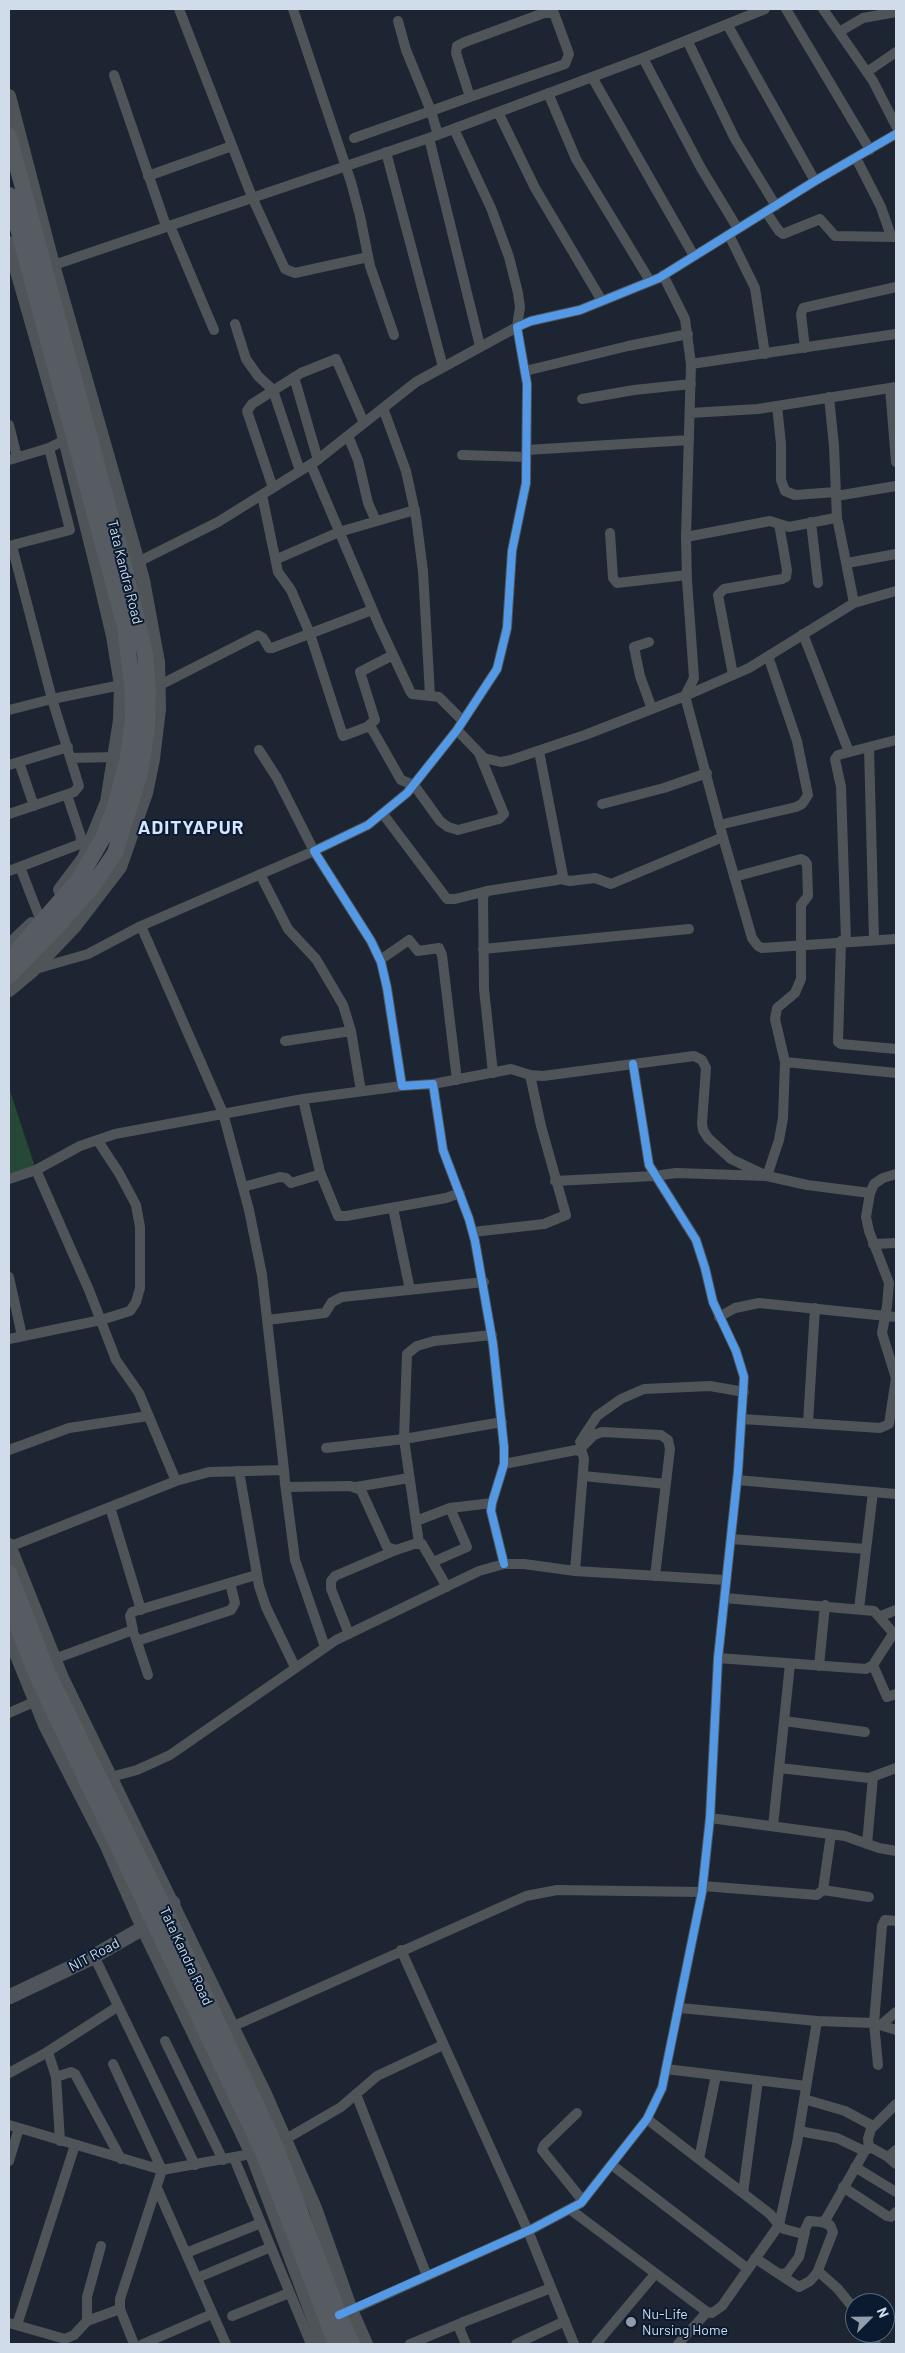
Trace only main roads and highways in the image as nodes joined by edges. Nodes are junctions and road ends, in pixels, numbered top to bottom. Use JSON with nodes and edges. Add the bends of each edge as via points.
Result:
{"nodes":[{"id":1,"x":9,"y":136,"type":"edge"},
{"id":2,"x":9,"y":195,"type":"edge"},
{"id":3,"x":36,"y":271,"type":"junction"},
{"id":4,"x":125,"y":569,"type":"junction"},
{"id":5,"x":10,"y":969,"type":"edge"},
{"id":6,"x":14,"y":1576,"type":"edge"},
{"id":7,"x":9,"y":1605,"type":"edge"},
{"id":8,"x":169,"y":1906,"type":"junction"},
{"id":9,"x":147,"y":1924,"type":"junction"},
{"id":10,"x":9,"y":1996,"type":"edge"},
{"id":11,"x":269,"y":2148,"type":"junction"},
{"id":12,"x":336,"y":2344,"type":"edge"},
{"id":13,"x":352,"y":2344,"type":"edge"}],
"edges":[{"from":1,"to":3,"type":"main road","name":"Tata Kandra Road"},
{"from":2,"to":3,"type":"main road","name":"Tata Kandra Road"},
{"from":3,"to":4,"type":"main road","name":"Tata Kandra Road"},
{"from":3,"to":4,"type":"main road","name":"Tata Kandra Road","via":[[70,437]]},
{"from":4,"to":5,"type":"main road","name":"Tata Kandra Road","via":[[127,684],[133,721],[128,755],[104,836],[79,879]]},
{"from":4,"to":5,"type":"main road","name":"Tata Kandra Road","via":[[145,654],[148,689],[147,729],[140,773],[116,853],[91,888]]},
{"from":6,"to":8,"type":"main road","name":"Tata Kandra Road","via":[[49,1661]]},
{"from":7,"to":9,"type":"main road","name":"Tata Kandra Road"},
{"from":8,"to":9,"type":"main road","name":"NIT Road"},
{"from":8,"to":11,"type":"main road","name":"Tata Kandra Road","via":[[259,2096]]},
{"from":9,"to":10,"type":"main road","name":"NIT Road","via":[[94,1956]]},
{"from":9,"to":11,"type":"main road","name":"Tata Kandra Road"},
{"from":11,"to":12,"type":"main road","name":"Tata Kandra Road"},
{"from":11,"to":13,"type":"main road","name":"Tata Kandra Road","via":[[345,2313]]}]}
